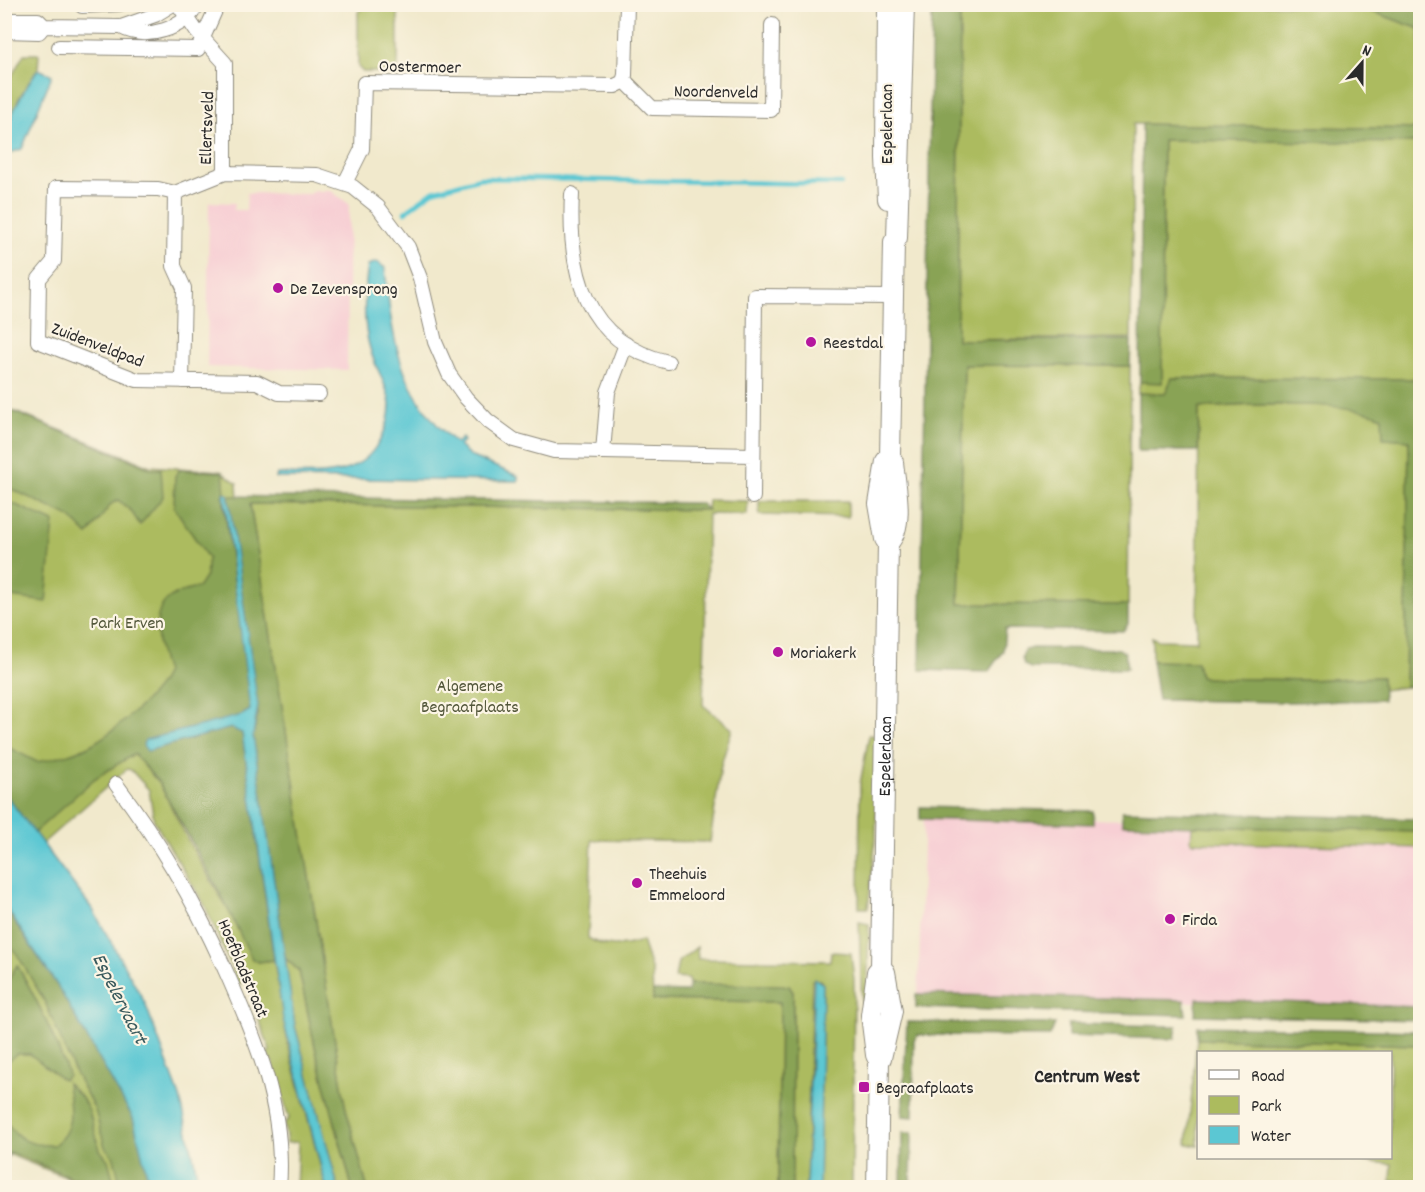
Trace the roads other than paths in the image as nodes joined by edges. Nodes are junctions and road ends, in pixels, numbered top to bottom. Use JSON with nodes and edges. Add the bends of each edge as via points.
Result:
{"nodes":[{"id":1,"x":120,"y":4,"type":"edge"},
{"id":2,"x":173,"y":4,"type":"edge"},
{"id":3,"x":178,"y":4,"type":"edge"},
{"id":4,"x":198,"y":4,"type":"edge"},
{"id":5,"x":218,"y":4,"type":"edge"},
{"id":6,"x":627,"y":4,"type":"edge"},
{"id":7,"x":887,"y":4,"type":"edge"},
{"id":8,"x":904,"y":4,"type":"edge"},
{"id":9,"x":100,"y":5,"type":"edge"},
{"id":10,"x":82,"y":6,"type":"dead end"},
{"id":11,"x":187,"y":18,"type":"junction"},
{"id":12,"x":4,"y":20,"type":"edge"},
{"id":13,"x":772,"y":25,"type":"dead end"},
{"id":14,"x":44,"y":26,"type":"junction"},
{"id":15,"x":122,"y":27,"type":"junction"},
{"id":16,"x":4,"y":31,"type":"edge"},
{"id":17,"x":204,"y":39,"type":"junction"},
{"id":18,"x":65,"y":50,"type":"dead end"},
{"id":19,"x":624,"y":80,"type":"junction"},
{"id":20,"x":225,"y":173,"type":"junction"},
{"id":21,"x":345,"y":183,"type":"junction"},
{"id":22,"x":175,"y":193,"type":"junction"},
{"id":23,"x":572,"y":194,"type":"dead end"},
{"id":24,"x":894,"y":242,"type":"junction"},
{"id":25,"x":54,"y":256,"type":"joint"},
{"id":26,"x":892,"y":297,"type":"junction"},
{"id":27,"x":626,"y":344,"type":"junction"},
{"id":28,"x":668,"y":362,"type":"dead end"},
{"id":29,"x":182,"y":381,"type":"junction"},
{"id":30,"x":319,"y":394,"type":"dead end"},
{"id":31,"x":603,"y":452,"type":"junction"},
{"id":32,"x":753,"y":455,"type":"junction"},
{"id":33,"x":753,"y":497,"type":"dead end"},
{"id":34,"x":116,"y":784,"type":"dead end"},
{"id":35,"x":279,"y":1188,"type":"edge"},
{"id":36,"x":877,"y":1188,"type":"edge"}],
"edges":[{"from":1,"to":9,"type":"street"},
{"from":2,"to":15,"type":"street"},
{"from":3,"to":11,"type":"street","name":"Ellertsveld"},
{"from":4,"to":11,"type":"street"},
{"from":5,"to":17,"type":"street"},
{"from":6,"to":19,"type":"street"},
{"from":7,"to":24,"type":"main road","name":"Espelerlaan","via":[[886,158],[889,238]]},
{"from":8,"to":24,"type":"main road","name":"Espelerlaan"},
{"from":9,"to":10,"type":"street"},
{"from":11,"to":15,"type":"street","via":[[162,31],[129,31]]},
{"from":11,"to":17,"type":"street","name":"Ellertsveld"},
{"from":12,"to":14,"type":"street","via":[[38,20]]},
{"from":13,"to":19,"type":"street","name":"Noordenveld","via":[[771,110],[652,108]]},
{"from":14,"to":15,"type":"street"},
{"from":14,"to":16,"type":"street","via":[[39,32]]},
{"from":17,"to":18,"type":"street","via":[[200,47],[191,49]]},
{"from":17,"to":20,"type":"street","name":"Ellertsveld","via":[[226,66]]},
{"from":19,"to":21,"type":"street","name":"Oostermoer","via":[[612,86],[363,83],[362,149]]},
{"from":20,"to":21,"type":"street","via":[[317,175]]},
{"from":20,"to":22,"type":"street","name":"Ellertsveld"},
{"from":21,"to":31,"type":"street","via":[[378,207],[404,240],[420,278],[441,358],[477,411],[508,436],[534,448]]},
{"from":22,"to":25,"type":"street","name":"Ellertsveld","via":[[158,189],[56,188]]},
{"from":22,"to":29,"type":"street","via":[[174,266],[184,288]]},
{"from":23,"to":27,"type":"street","via":[[572,253],[580,286],[600,320]]},
{"from":24,"to":26,"type":"main road","name":"Espelerlaan"},
{"from":25,"to":29,"type":"street","name":"Zuidenveldpad","via":[[39,279],[38,341],[133,380]]},
{"from":26,"to":32,"type":"street","via":[[755,296]]},
{"from":26,"to":36,"type":"main road","name":"Espelerlaan","via":[[890,457],[899,496],[888,543],[881,968],[877,972],[871,1015],[879,1060]]},
{"from":27,"to":28,"type":"street"},
{"from":27,"to":31,"type":"street","via":[[608,392]]},
{"from":29,"to":30,"type":"street","name":"Zuidenveldpad","via":[[256,382],[279,393]]},
{"from":31,"to":32,"type":"street"},
{"from":32,"to":33,"type":"street"},
{"from":34,"to":35,"type":"street","name":"Hoefbladstraat","via":[[158,841],[198,909],[245,1014],[277,1116],[281,1150]]}]}
